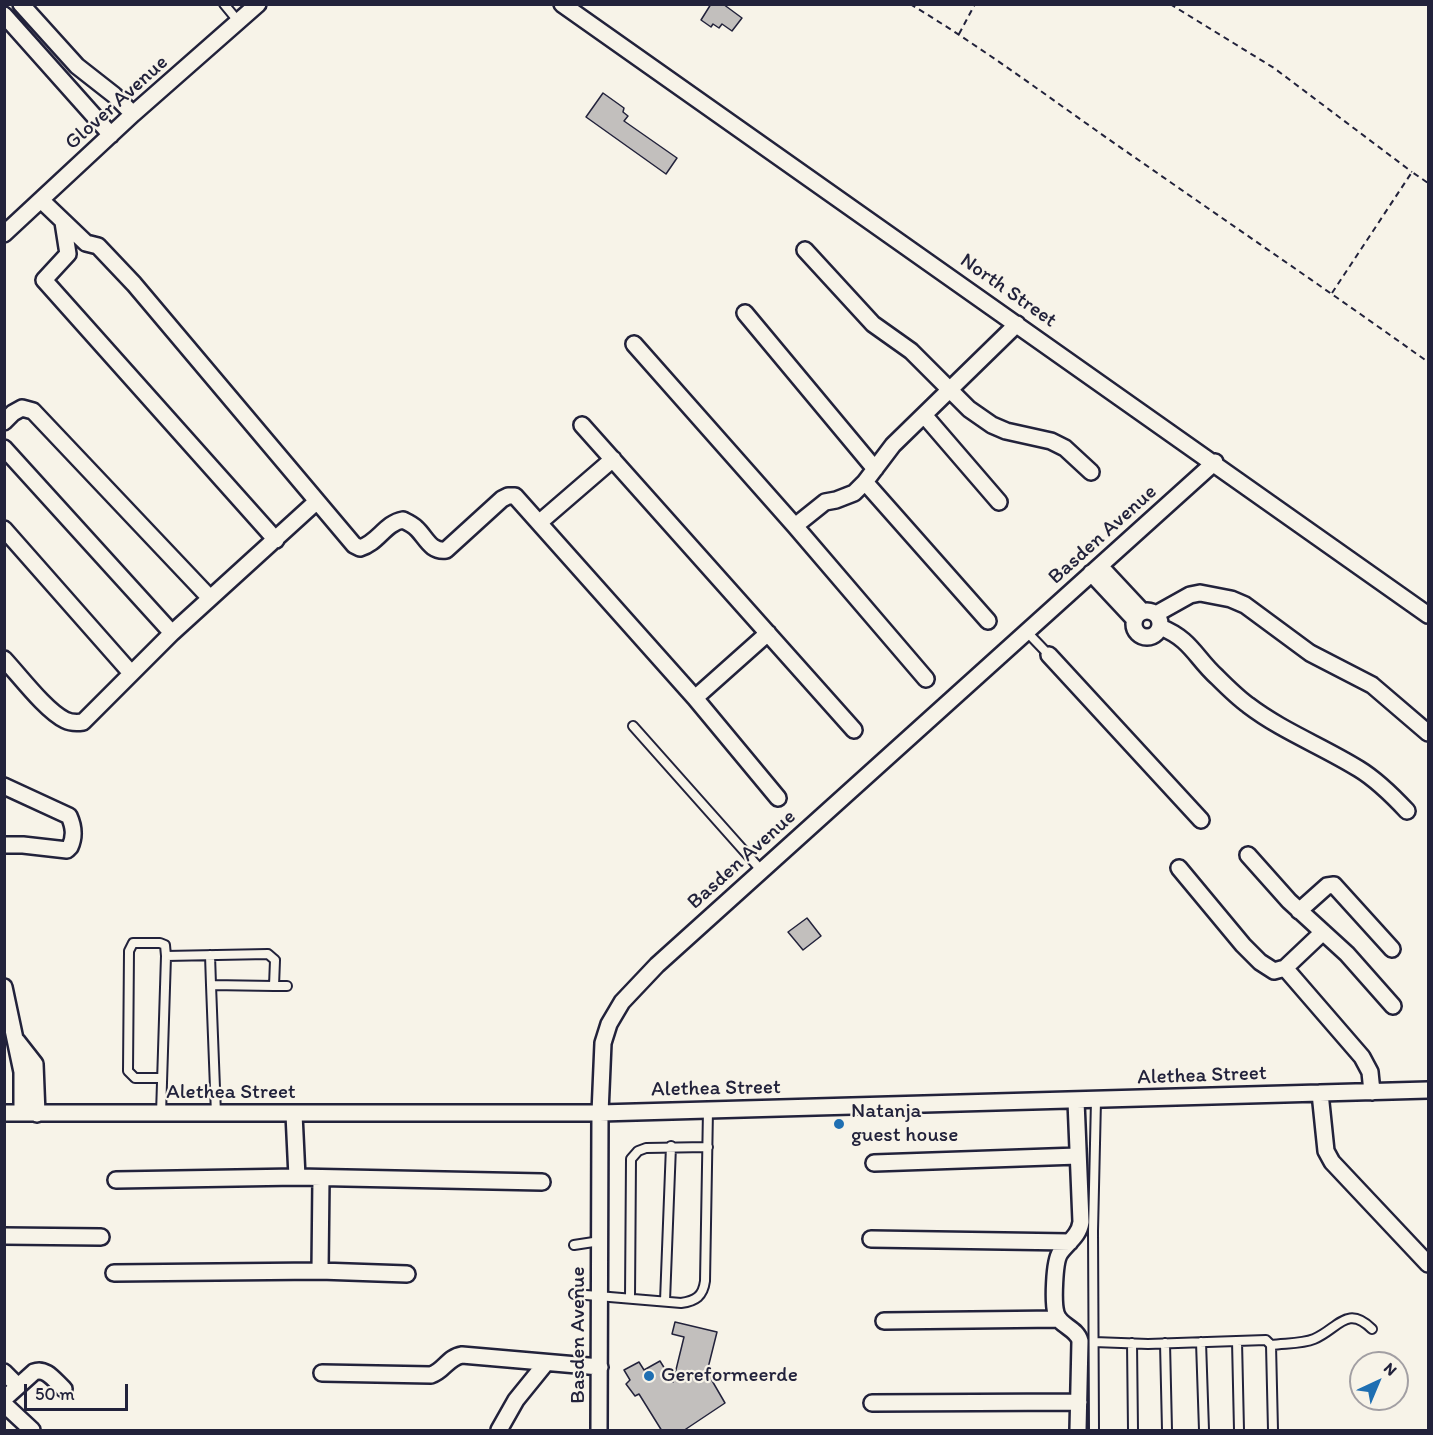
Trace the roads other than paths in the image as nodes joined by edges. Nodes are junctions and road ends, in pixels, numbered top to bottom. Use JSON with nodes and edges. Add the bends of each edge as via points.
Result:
{"nodes":[{"id":1,"x":21,"y":4,"type":"edge"},
{"id":2,"x":224,"y":4,"type":"edge"},
{"id":3,"x":258,"y":4,"type":"edge"},
{"id":4,"x":562,"y":4,"type":"edge"},
{"id":5,"x":4,"y":15,"type":"edge"},
{"id":6,"x":239,"y":22,"type":"junction"},
{"id":7,"x":133,"y":114,"type":"junction"},
{"id":8,"x":111,"y":135,"type":"junction"},
{"id":9,"x":41,"y":200,"type":"junction"},
{"id":10,"x":63,"y":222,"type":"junction"},
{"id":11,"x":4,"y":234,"type":"edge"},
{"id":12,"x":806,"y":250,"type":"dead end"},
{"id":13,"x":746,"y":314,"type":"dead end"},
{"id":14,"x":1017,"y":324,"type":"junction"},
{"id":15,"x":634,"y":344,"type":"dead end"},
{"id":16,"x":950,"y":390,"type":"junction"},
{"id":17,"x":924,"y":415,"type":"junction"},
{"id":18,"x":4,"y":422,"type":"edge"},
{"id":19,"x":582,"y":424,"type":"dead end"},
{"id":20,"x":4,"y":448,"type":"edge"},
{"id":21,"x":613,"y":459,"type":"junction"},
{"id":22,"x":1215,"y":462,"type":"junction"},
{"id":23,"x":875,"y":469,"type":"junction"},
{"id":24,"x":1091,"y":472,"type":"dead end"},
{"id":25,"x":865,"y":482,"type":"junction"},
{"id":26,"x":316,"y":502,"type":"junction"},
{"id":27,"x":999,"y":502,"type":"dead end"},
{"id":28,"x":540,"y":522,"type":"junction"},
{"id":29,"x":795,"y":526,"type":"junction"},
{"id":30,"x":4,"y":529,"type":"edge"},
{"id":31,"x":276,"y":540,"type":"junction"},
{"id":32,"x":1095,"y":569,"type":"junction"},
{"id":33,"x":210,"y":598,"type":"junction"},
{"id":34,"x":1428,"y":615,"type":"edge"},
{"id":35,"x":1148,"y":618,"type":"junction"},
{"id":36,"x":988,"y":621,"type":"dead end"},
{"id":37,"x":1026,"y":631,"type":"junction"},
{"id":38,"x":172,"y":633,"type":"junction"},
{"id":39,"x":768,"y":633,"type":"junction"},
{"id":40,"x":1049,"y":655,"type":"joint"},
{"id":41,"x":4,"y":659,"type":"edge"},
{"id":42,"x":132,"y":673,"type":"junction"},
{"id":43,"x":926,"y":679,"type":"dead end"},
{"id":44,"x":695,"y":698,"type":"junction"},
{"id":45,"x":633,"y":726,"type":"dead end"},
{"id":46,"x":854,"y":730,"type":"dead end"},
{"id":47,"x":1428,"y":733,"type":"edge"},
{"id":48,"x":4,"y":786,"type":"edge"},
{"id":49,"x":778,"y":798,"type":"dead end"},
{"id":50,"x":1407,"y":811,"type":"dead end"},
{"id":51,"x":1202,"y":820,"type":"dead end"},
{"id":52,"x":4,"y":845,"type":"edge"},
{"id":53,"x":1248,"y":855,"type":"dead end"},
{"id":54,"x":1179,"y":868,"type":"dead end"},
{"id":55,"x":761,"y":870,"type":"junction"},
{"id":56,"x":1299,"y":911,"type":"junction"},
{"id":57,"x":1323,"y":932,"type":"junction"},
{"id":58,"x":1392,"y":949,"type":"dead end"},
{"id":59,"x":210,"y":955,"type":"junction"},
{"id":60,"x":166,"y":956,"type":"junction"},
{"id":61,"x":1285,"y":968,"type":"junction"},
{"id":62,"x":212,"y":985,"type":"junction"},
{"id":63,"x":274,"y":986,"type":"junction"},
{"id":64,"x":287,"y":986,"type":"dead end"},
{"id":65,"x":4,"y":987,"type":"edge"},
{"id":66,"x":1394,"y":1006,"type":"dead end"},
{"id":67,"x":9,"y":1037,"type":"edge"},
{"id":68,"x":162,"y":1078,"type":"junction"},
{"id":69,"x":1428,"y":1090,"type":"edge"},
{"id":70,"x":1372,"y":1092,"type":"junction"},
{"id":71,"x":1320,"y":1093,"type":"junction"},
{"id":72,"x":1096,"y":1100,"type":"junction"},
{"id":73,"x":1076,"y":1101,"type":"junction"},
{"id":74,"x":708,"y":1110,"type":"junction"},
{"id":75,"x":4,"y":1113,"type":"edge"},
{"id":76,"x":29,"y":1113,"type":"junction"},
{"id":77,"x":600,"y":1113,"type":"junction"},
{"id":78,"x":161,"y":1114,"type":"junction"},
{"id":79,"x":216,"y":1114,"type":"junction"},
{"id":80,"x":294,"y":1114,"type":"junction"},
{"id":81,"x":671,"y":1146,"type":"junction"},
{"id":82,"x":708,"y":1147,"type":"junction"},
{"id":83,"x":1078,"y":1156,"type":"junction"},
{"id":84,"x":874,"y":1163,"type":"dead end"},
{"id":85,"x":297,"y":1177,"type":"junction"},
{"id":86,"x":321,"y":1178,"type":"junction"},
{"id":87,"x":116,"y":1180,"type":"dead end"},
{"id":88,"x":542,"y":1182,"type":"dead end"},
{"id":89,"x":4,"y":1236,"type":"edge"},
{"id":90,"x":101,"y":1237,"type":"dead end"},
{"id":91,"x":871,"y":1239,"type":"dead end"},
{"id":92,"x":600,"y":1240,"type":"junction"},
{"id":93,"x":1070,"y":1242,"type":"junction"},
{"id":94,"x":574,"y":1245,"type":"dead end"},
{"id":95,"x":1428,"y":1264,"type":"edge"},
{"id":96,"x":320,"y":1271,"type":"junction"},
{"id":97,"x":114,"y":1273,"type":"dead end"},
{"id":98,"x":407,"y":1274,"type":"dead end"},
{"id":99,"x":574,"y":1294,"type":"dead end"},
{"id":100,"x":599,"y":1295,"type":"junction"},
{"id":101,"x":630,"y":1298,"type":"junction"},
{"id":102,"x":665,"y":1301,"type":"junction"},
{"id":103,"x":1059,"y":1319,"type":"junction"},
{"id":104,"x":884,"y":1321,"type":"dead end"},
{"id":105,"x":1372,"y":1329,"type":"dead end"},
{"id":106,"x":1237,"y":1341,"type":"junction"},
{"id":107,"x":1094,"y":1342,"type":"junction"},
{"id":108,"x":1201,"y":1342,"type":"junction"},
{"id":109,"x":1132,"y":1343,"type":"junction"},
{"id":110,"x":1166,"y":1343,"type":"junction"},
{"id":111,"x":1271,"y":1345,"type":"junction"},
{"id":112,"x":546,"y":1363,"type":"junction"},
{"id":113,"x":600,"y":1367,"type":"junction"},
{"id":114,"x":4,"y":1372,"type":"edge"},
{"id":115,"x":322,"y":1373,"type":"dead end"},
{"id":116,"x":18,"y":1386,"type":"junction"},
{"id":117,"x":64,"y":1389,"type":"dead end"},
{"id":118,"x":4,"y":1401,"type":"edge"},
{"id":119,"x":1079,"y":1402,"type":"junction"},
{"id":120,"x":872,"y":1403,"type":"dead end"},
{"id":121,"x":32,"y":1431,"type":"edge"},
{"id":122,"x":499,"y":1431,"type":"edge"},
{"id":123,"x":599,"y":1431,"type":"edge"},
{"id":124,"x":1078,"y":1431,"type":"edge"},
{"id":125,"x":1094,"y":1431,"type":"edge"},
{"id":126,"x":1133,"y":1431,"type":"edge"},
{"id":127,"x":1167,"y":1431,"type":"edge"},
{"id":128,"x":1204,"y":1431,"type":"edge"},
{"id":129,"x":1239,"y":1431,"type":"edge"},
{"id":130,"x":1273,"y":1431,"type":"edge"}],
"edges":[{"from":1,"to":7,"type":"street","via":[[77,66]]},
{"from":2,"to":6,"type":"lane"},
{"from":3,"to":6,"type":"street","name":"Glover Avenue"},
{"from":4,"to":14,"type":"street","name":"North Street"},
{"from":5,"to":8,"type":"street"},
{"from":6,"to":7,"type":"street","name":"Glover Avenue"},
{"from":7,"to":8,"type":"street","name":"Glover Avenue"},
{"from":8,"to":9,"type":"street","name":"Glover Avenue"},
{"from":9,"to":10,"type":"street"},
{"from":9,"to":11,"type":"street","name":"Glover Avenue"},
{"from":10,"to":26,"type":"street","via":[[86,243],[98,246],[134,284]]},
{"from":10,"to":31,"type":"street","via":[[68,254],[44,280]]},
{"from":12,"to":16,"type":"street","via":[[873,324],[911,351]]},
{"from":13,"to":23,"type":"street"},
{"from":14,"to":16,"type":"street"},
{"from":14,"to":22,"type":"street","name":"North Street"},
{"from":15,"to":29,"type":"street"},
{"from":16,"to":17,"type":"street"},
{"from":16,"to":24,"type":"street","via":[[992,425],[1051,441],[1065,448]]},
{"from":17,"to":23,"type":"street","via":[[893,444]]},
{"from":17,"to":27,"type":"street"},
{"from":18,"to":33,"type":"street","via":[[22,408],[33,411]]},
{"from":19,"to":21,"type":"street"},
{"from":20,"to":38,"type":"street"},
{"from":21,"to":28,"type":"street"},
{"from":21,"to":39,"type":"street"},
{"from":22,"to":32,"type":"street","name":"Basden Avenue"},
{"from":22,"to":34,"type":"street","name":"North Street"},
{"from":23,"to":25,"type":"street"},
{"from":25,"to":29,"type":"street","via":[[854,493],[825,502]]},
{"from":25,"to":36,"type":"street"},
{"from":26,"to":28,"type":"street","via":[[360,548],[372,543],[395,521],[403,520],[414,526],[432,547],[446,550],[508,496],[515,496]]},
{"from":26,"to":31,"type":"street"},
{"from":28,"to":44,"type":"street"},
{"from":29,"to":43,"type":"street"},
{"from":30,"to":42,"type":"street"},
{"from":31,"to":33,"type":"street"},
{"from":32,"to":35,"type":"street"},
{"from":32,"to":37,"type":"street","name":"Basden Avenue"},
{"from":33,"to":38,"type":"street"},
{"from":35,"to":47,"type":"street","via":[[1200,593],[1238,602],[1310,653],[1372,685]]},
{"from":35,"to":50,"type":"street","via":[[1185,641],[1246,704],[1360,770]]},
{"from":37,"to":40,"type":"lane"},
{"from":37,"to":55,"type":"street","name":"Basden Avenue"},
{"from":38,"to":42,"type":"street"},
{"from":39,"to":44,"type":"street"},
{"from":39,"to":46,"type":"street"},
{"from":40,"to":51,"type":"street"},
{"from":41,"to":42,"type":"street","via":[[50,709],[75,723],[83,722]]},
{"from":44,"to":49,"type":"street"},
{"from":45,"to":55,"type":"lane"},
{"from":48,"to":52,"type":"street","via":[[69,816],[74,834],[67,850]]},
{"from":53,"to":56,"type":"street"},
{"from":54,"to":61,"type":"street","via":[[1260,962],[1274,970]]},
{"from":55,"to":77,"type":"street","name":"Basden Avenue","via":[[622,1002],[603,1043]]},
{"from":56,"to":57,"type":"street"},
{"from":56,"to":58,"type":"street","via":[[1327,886],[1334,885]]},
{"from":57,"to":61,"type":"street"},
{"from":57,"to":66,"type":"street"},
{"from":59,"to":60,"type":"lane"},
{"from":59,"to":62,"type":"lane"},
{"from":59,"to":63,"type":"lane","via":[[268,954],[275,960]]},
{"from":60,"to":68,"type":"lane"},
{"from":60,"to":68,"type":"lane","via":[[165,945],[160,943],[133,943],[129,951],[128,1071],[135,1078]]},
{"from":61,"to":70,"type":"street","via":[[1362,1057],[1370,1072]]},
{"from":62,"to":63,"type":"lane"},
{"from":62,"to":79,"type":"lane"},
{"from":63,"to":64,"type":"lane"},
{"from":65,"to":67,"type":"street"},
{"from":67,"to":76,"type":"street","via":[[22,1072]]},
{"from":68,"to":78,"type":"lane"},
{"from":69,"to":70,"type":"street","name":"Alethea Street"},
{"from":70,"to":71,"type":"street","name":"Alethea Street"},
{"from":71,"to":72,"type":"street","name":"Alethea Street"},
{"from":71,"to":95,"type":"street","via":[[1326,1151],[1332,1162]]},
{"from":72,"to":73,"type":"street","name":"Alethea Street"},
{"from":72,"to":107,"type":"lane"},
{"from":73,"to":74,"type":"street","name":"Alethea Street"},
{"from":73,"to":83,"type":"street"},
{"from":74,"to":77,"type":"street","name":"Alethea Street"},
{"from":74,"to":82,"type":"lane"},
{"from":75,"to":76,"type":"street","name":"Alethea Street"},
{"from":76,"to":78,"type":"street","name":"Alethea Street"},
{"from":77,"to":80,"type":"street","name":"Alethea Street"},
{"from":77,"to":92,"type":"street","name":"Basden Avenue"},
{"from":78,"to":79,"type":"street","name":"Alethea Street"},
{"from":79,"to":80,"type":"street","name":"Alethea Street"},
{"from":80,"to":85,"type":"street"},
{"from":81,"to":82,"type":"lane"},
{"from":81,"to":101,"type":"lane","via":[[646,1148],[631,1159]]},
{"from":81,"to":102,"type":"lane"},
{"from":82,"to":102,"type":"lane","via":[[704,1289],[692,1302]]},
{"from":83,"to":84,"type":"street"},
{"from":83,"to":93,"type":"street","via":[[1081,1222]]},
{"from":85,"to":86,"type":"street"},
{"from":85,"to":87,"type":"street"},
{"from":86,"to":88,"type":"street"},
{"from":86,"to":96,"type":"street"},
{"from":89,"to":90,"type":"street"},
{"from":91,"to":93,"type":"street"},
{"from":92,"to":94,"type":"lane"},
{"from":92,"to":100,"type":"street","name":"Basden Avenue"},
{"from":93,"to":103,"type":"street","via":[[1056,1262],[1055,1311]]},
{"from":96,"to":97,"type":"street"},
{"from":96,"to":98,"type":"street"},
{"from":99,"to":100,"type":"lane"},
{"from":100,"to":101,"type":"lane"},
{"from":100,"to":113,"type":"street","name":"Basden Avenue"},
{"from":101,"to":102,"type":"lane"},
{"from":103,"to":104,"type":"street"},
{"from":103,"to":119,"type":"street","via":[[1080,1341]]},
{"from":105,"to":111,"type":"lane","via":[[1365,1322],[1348,1318],[1311,1340]]},
{"from":106,"to":108,"type":"lane"},
{"from":106,"to":111,"type":"lane","via":[[1266,1340]]},
{"from":106,"to":129,"type":"lane"},
{"from":107,"to":109,"type":"lane"},
{"from":107,"to":125,"type":"lane"},
{"from":108,"to":110,"type":"lane"},
{"from":108,"to":128,"type":"lane"},
{"from":109,"to":110,"type":"lane"},
{"from":109,"to":126,"type":"lane"},
{"from":110,"to":127,"type":"lane"},
{"from":111,"to":130,"type":"lane"},
{"from":112,"to":113,"type":"street"},
{"from":112,"to":115,"type":"street","via":[[462,1355],[450,1359],[431,1375]]},
{"from":112,"to":122,"type":"street","via":[[516,1400]]},
{"from":113,"to":123,"type":"street","name":"Basden Avenue"},
{"from":114,"to":116,"type":"street"},
{"from":116,"to":117,"type":"street","via":[[39,1370]]},
{"from":116,"to":118,"type":"street"},
{"from":118,"to":121,"type":"street"},
{"from":119,"to":120,"type":"street"},
{"from":119,"to":124,"type":"street"}]}
